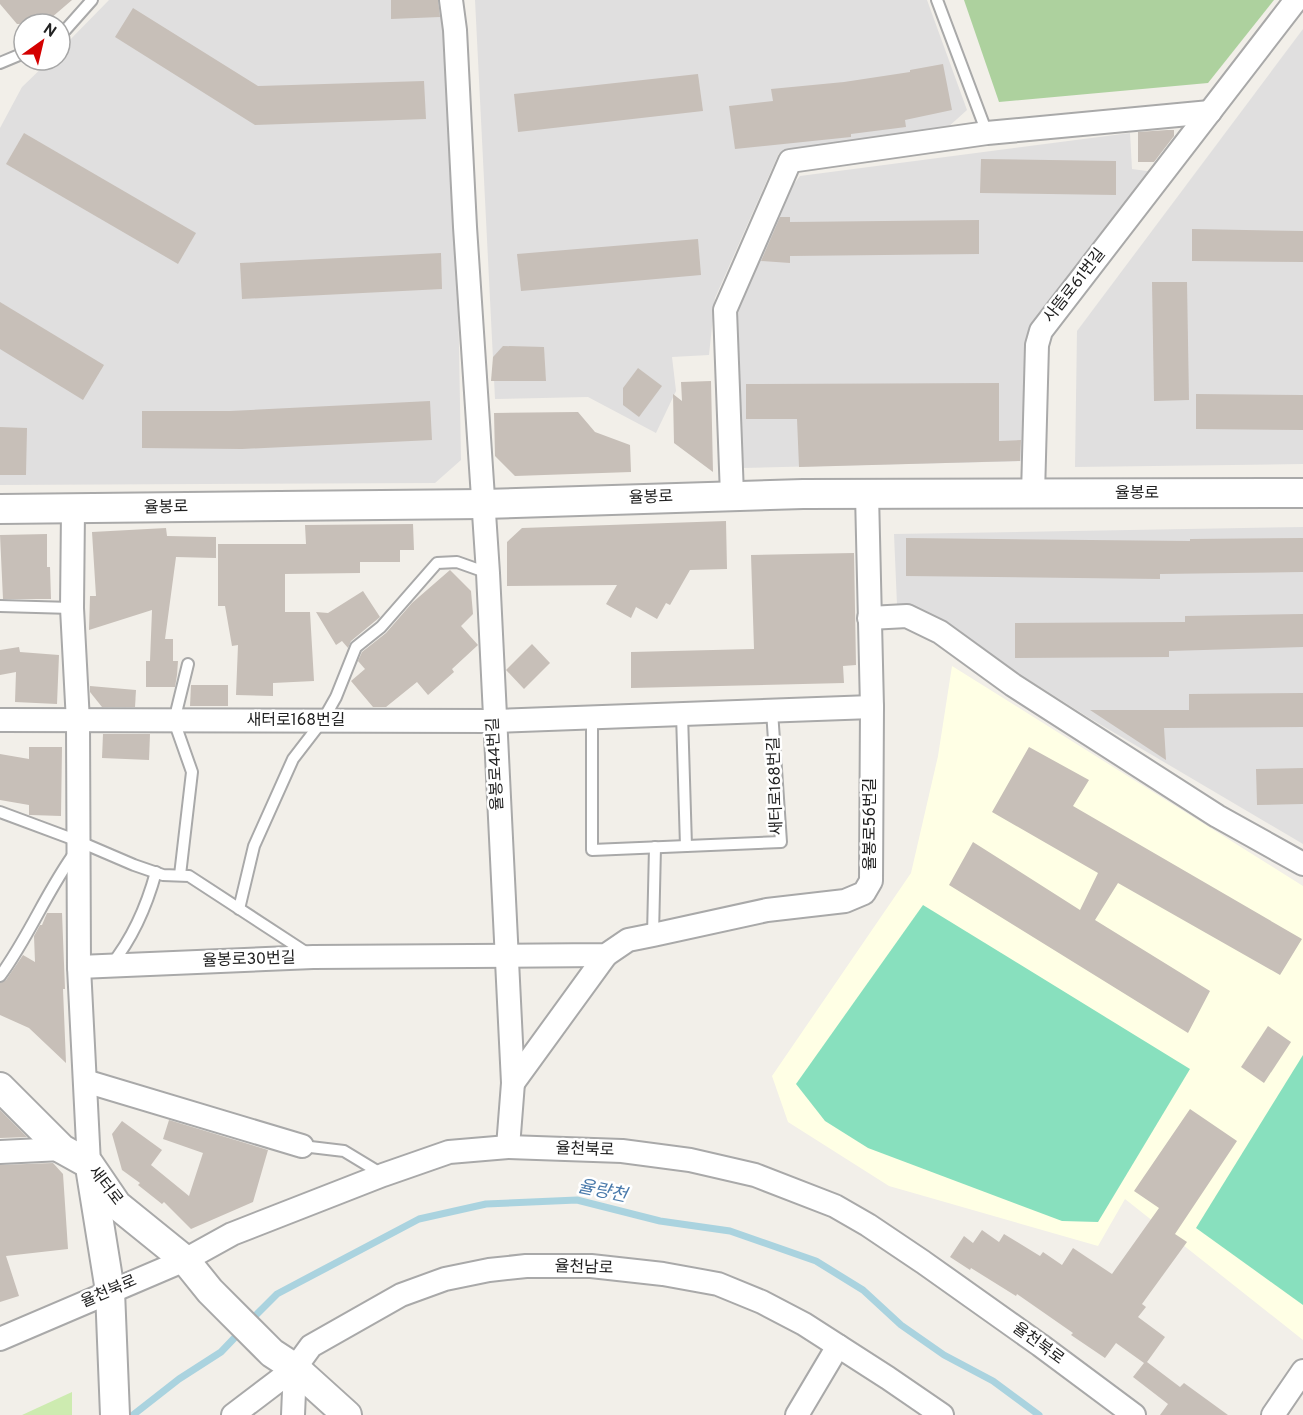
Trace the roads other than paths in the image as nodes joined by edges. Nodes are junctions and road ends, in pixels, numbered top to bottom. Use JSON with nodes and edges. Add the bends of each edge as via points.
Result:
{"nodes":[{"id":1,"x":92,"y":0,"type":"edge"},
{"id":2,"x":451,"y":0,"type":"edge"},
{"id":3,"x":938,"y":0,"type":"edge"},
{"id":4,"x":1296,"y":0,"type":"edge"},
{"id":5,"x":72,"y":22,"type":"edge"},
{"id":6,"x":1210,"y":112,"type":"junction"},
{"id":7,"x":987,"y":132,"type":"junction"},
{"id":8,"x":1303,"y":493,"type":"edge"},
{"id":9,"x":867,"y":494,"type":"junction"},
{"id":10,"x":1033,"y":494,"type":"junction"},
{"id":11,"x":732,"y":495,"type":"junction"},
{"id":12,"x":483,"y":504,"type":"junction"},
{"id":13,"x":0,"y":509,"type":"edge"},
{"id":14,"x":73,"y":510,"type":"junction"},
{"id":15,"x":488,"y":573,"type":"junction"},
{"id":16,"x":0,"y":606,"type":"edge"},
{"id":17,"x":72,"y":608,"type":"junction"},
{"id":18,"x":869,"y":618,"type":"junction"},
{"id":19,"x":188,"y":664,"type":"dead end"},
{"id":20,"x":872,"y":707,"type":"junction"},
{"id":21,"x":772,"y":711,"type":"junction"},
{"id":22,"x":682,"y":714,"type":"junction"},
{"id":23,"x":592,"y":717,"type":"junction"},
{"id":24,"x":0,"y":720,"type":"edge"},
{"id":25,"x":323,"y":720,"type":"junction"},
{"id":26,"x":174,"y":721,"type":"junction"},
{"id":27,"x":494,"y":721,"type":"junction"},
{"id":28,"x":78,"y":722,"type":"junction"},
{"id":29,"x":0,"y":812,"type":"edge"},
{"id":30,"x":78,"y":844,"type":"junction"},
{"id":31,"x":686,"y":846,"type":"junction"},
{"id":32,"x":656,"y":847,"type":"junction"},
{"id":33,"x":1303,"y":864,"type":"edge"},
{"id":34,"x":156,"y":872,"type":"junction"},
{"id":35,"x":180,"y":876,"type":"junction"},
{"id":36,"x":239,"y":909,"type":"junction"},
{"id":37,"x":653,"y":935,"type":"junction"},
{"id":38,"x":606,"y":955,"type":"junction"},
{"id":39,"x":506,"y":956,"type":"junction"},
{"id":40,"x":314,"y":957,"type":"junction"},
{"id":41,"x":111,"y":966,"type":"junction"},
{"id":42,"x":79,"y":967,"type":"junction"},
{"id":43,"x":0,"y":976,"type":"edge"},
{"id":44,"x":85,"y":1081,"type":"junction"},
{"id":45,"x":513,"y":1083,"type":"junction"},
{"id":46,"x":0,"y":1087,"type":"edge"},
{"id":47,"x":302,"y":1146,"type":"joint"},
{"id":48,"x":508,"y":1147,"type":"junction"},
{"id":49,"x":62,"y":1149,"type":"junction"},
{"id":50,"x":0,"y":1152,"type":"edge"},
{"id":51,"x":89,"y":1164,"type":"junction"},
{"id":52,"x":383,"y":1175,"type":"junction"},
{"id":53,"x":185,"y":1260,"type":"junction"},
{"id":54,"x":110,"y":1291,"type":"junction"},
{"id":55,"x":0,"y":1339,"type":"edge"},
{"id":56,"x":838,"y":1346,"type":"junction"},
{"id":57,"x":283,"y":1360,"type":"junction"},
{"id":58,"x":1303,"y":1371,"type":"edge"},
{"id":59,"x":115,"y":1415,"type":"edge"},
{"id":60,"x":233,"y":1415,"type":"edge"},
{"id":61,"x":293,"y":1415,"type":"edge"},
{"id":62,"x":347,"y":1415,"type":"edge"},
{"id":63,"x":797,"y":1415,"type":"edge"},
{"id":64,"x":942,"y":1415,"type":"edge"},
{"id":65,"x":1134,"y":1415,"type":"edge"},
{"id":66,"x":1274,"y":1415,"type":"edge"}],
"edges":[{"from":1,"to":5,"type":"lane"},
{"from":2,"to":12,"type":"street","name":"율봉로44번길"},
{"from":3,"to":7,"type":"lane"},
{"from":4,"to":6,"type":"street","name":"사뜸로61번길"},
{"from":6,"to":7,"type":"street"},
{"from":6,"to":10,"type":"street","name":"사뜸로61번길","via":[[1041,331],[1037,345]]},
{"from":7,"to":11,"type":"street","via":[[790,161],[725,310]]},
{"from":8,"to":10,"type":"street","name":"율봉로"},
{"from":9,"to":10,"type":"street","name":"율봉로"},
{"from":9,"to":11,"type":"street","name":"율봉로"},
{"from":9,"to":18,"type":"street","name":"율봉로56번길"},
{"from":11,"to":12,"type":"street","name":"율봉로"},
{"from":12,"to":14,"type":"street","name":"율봉로"},
{"from":12,"to":15,"type":"street","name":"율봉로44번길"},
{"from":13,"to":14,"type":"street","name":"율봉로"},
{"from":14,"to":17,"type":"street"},
{"from":15,"to":25,"type":"lane","via":[[457,562],[437,563],[381,627],[356,647]]},
{"from":15,"to":27,"type":"street","name":"율봉로44번길"},
{"from":16,"to":17,"type":"lane"},
{"from":17,"to":28,"type":"street"},
{"from":18,"to":20,"type":"street","name":"율봉로56번길"},
{"from":18,"to":33,"type":"street","via":[[907,616],[940,632],[1013,685],[1217,816]]},
{"from":19,"to":26,"type":"lane"},
{"from":20,"to":21,"type":"street","name":"새터로168번길"},
{"from":20,"to":37,"type":"street","name":"율봉로56번길","via":[[871,881],[864,892],[844,901],[767,910]]},
{"from":21,"to":22,"type":"street","name":"새터로168번길"},
{"from":21,"to":31,"type":"lane","name":"새터로168번길","via":[[781,842]]},
{"from":22,"to":23,"type":"street","name":"새터로168번길"},
{"from":22,"to":31,"type":"lane"},
{"from":23,"to":27,"type":"street","name":"새터로168번길"},
{"from":23,"to":32,"type":"lane","name":"새터로168번길","via":[[592,850]]},
{"from":24,"to":28,"type":"street","name":"새터로168번길"},
{"from":25,"to":26,"type":"street","name":"새터로168번길"},
{"from":25,"to":27,"type":"street","name":"새터로168번길"},
{"from":25,"to":36,"type":"lane","via":[[293,759],[254,846]]},
{"from":26,"to":28,"type":"street","name":"새터로168번길"},
{"from":26,"to":35,"type":"lane","via":[[192,772]]},
{"from":27,"to":39,"type":"street","name":"율봉로44번길"},
{"from":28,"to":30,"type":"street"},
{"from":29,"to":30,"type":"lane","name":"율봉로30번길"},
{"from":30,"to":34,"type":"lane","name":"율봉로30번길"},
{"from":30,"to":42,"type":"street"},
{"from":30,"to":43,"type":"lane"},
{"from":31,"to":32,"type":"lane","name":"새터로168번길"},
{"from":32,"to":37,"type":"lane"},
{"from":34,"to":35,"type":"lane","name":"율봉로30번길"},
{"from":34,"to":41,"type":"lane","via":[[124,949]]},
{"from":35,"to":36,"type":"lane","name":"율봉로30번길","via":[[189,876]]},
{"from":36,"to":40,"type":"lane","name":"율봉로30번길"},
{"from":37,"to":38,"type":"street","name":"율봉로56번길","via":[[628,940]]},
{"from":38,"to":39,"type":"street"},
{"from":38,"to":45,"type":"street"},
{"from":39,"to":40,"type":"street"},
{"from":39,"to":45,"type":"street","name":"율봉로44번길"},
{"from":40,"to":41,"type":"street","name":"율봉로30번길"},
{"from":41,"to":42,"type":"street","name":"율봉로30번길"},
{"from":42,"to":44,"type":"street"},
{"from":44,"to":47,"type":"street"},
{"from":44,"to":51,"type":"street"},
{"from":45,"to":48,"type":"street","name":"율봉로44번길"},
{"from":46,"to":49,"type":"street","name":"새터로"},
{"from":47,"to":52,"type":"lane","via":[[344,1151]]},
{"from":48,"to":52,"type":"street","name":"율천북로","via":[[449,1152]]},
{"from":48,"to":65,"type":"street","name":"율천북로","via":[[622,1151],[690,1160],[755,1175],[835,1206],[932,1268]]},
{"from":49,"to":50,"type":"street"},
{"from":49,"to":51,"type":"street","name":"새터로"},
{"from":51,"to":53,"type":"street","name":"새터로","via":[[117,1204]]},
{"from":51,"to":54,"type":"street"},
{"from":52,"to":53,"type":"street","name":"율천북로","via":[[232,1234]]},
{"from":53,"to":54,"type":"street","name":"율천북로"},
{"from":53,"to":57,"type":"street","name":"새터로","via":[[210,1291]]},
{"from":54,"to":55,"type":"street","name":"율천북로"},
{"from":54,"to":59,"type":"street"},
{"from":56,"to":57,"type":"street","name":"율천남로","via":[[762,1302],[718,1284],[591,1266],[526,1266],[489,1269],[400,1295]]},
{"from":56,"to":63,"type":"street"},
{"from":56,"to":64,"type":"street","name":"율천남로"},
{"from":57,"to":60,"type":"street","name":"율천남로"},
{"from":57,"to":61,"type":"street"},
{"from":57,"to":62,"type":"street","name":"새터로"},
{"from":58,"to":66,"type":"street"}]}
